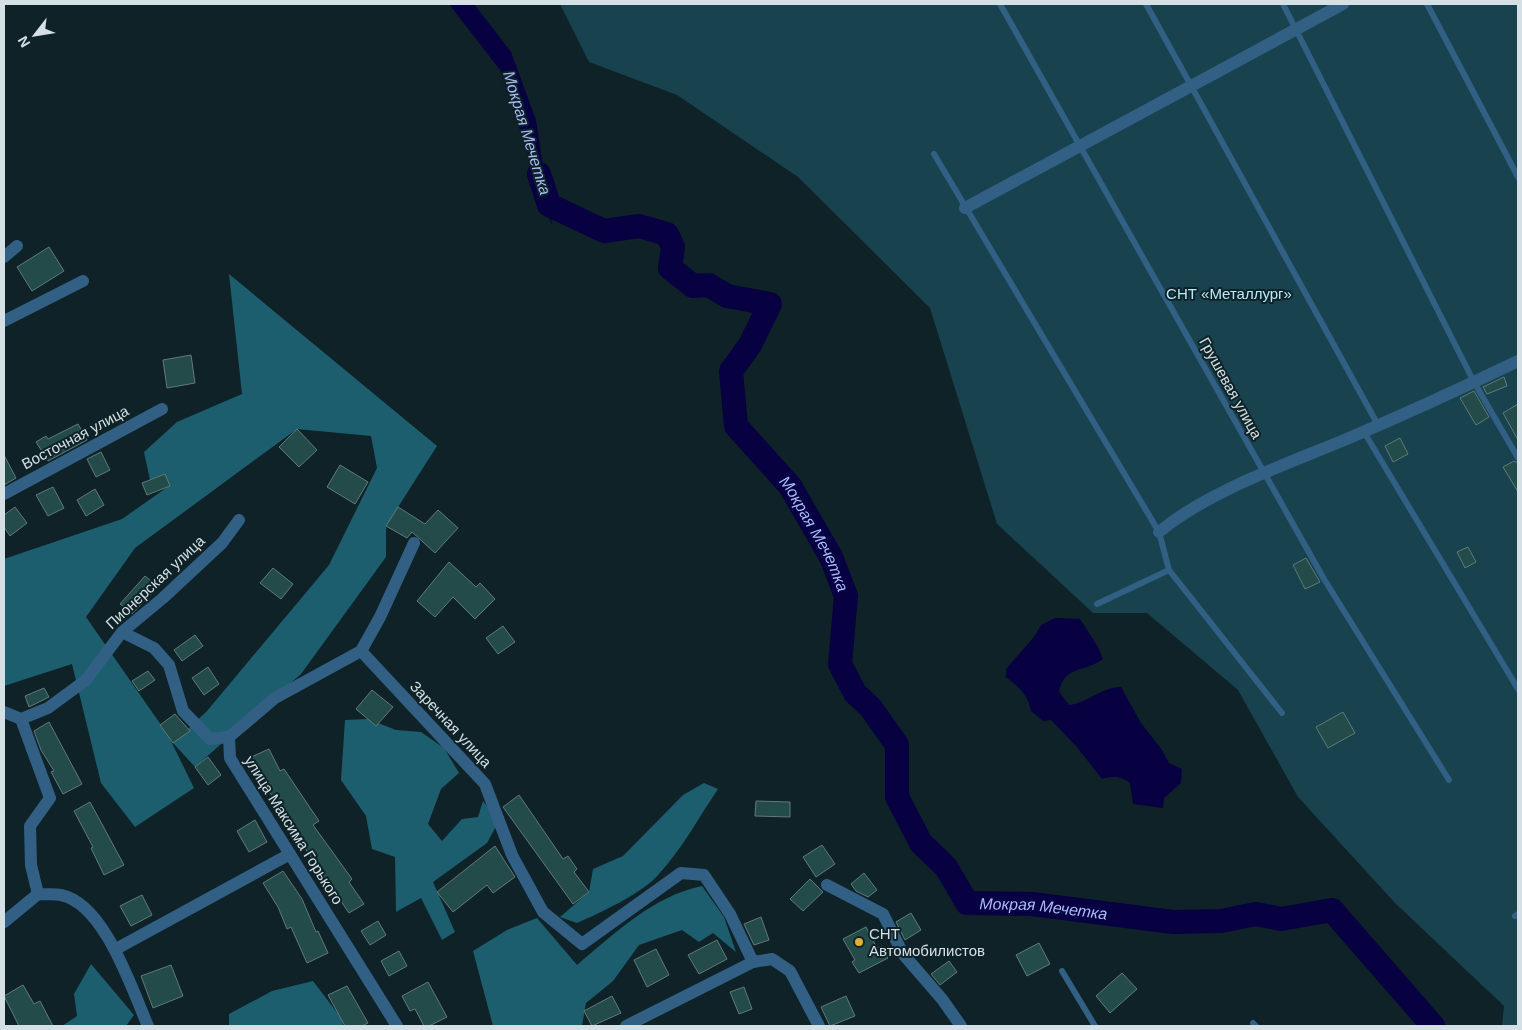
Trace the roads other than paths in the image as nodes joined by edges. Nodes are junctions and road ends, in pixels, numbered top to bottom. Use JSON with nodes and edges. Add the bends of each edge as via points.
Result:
{"nodes":[{"id":1,"x":1000,"y":4,"type":"edge"},
{"id":2,"x":1146,"y":4,"type":"edge"},
{"id":3,"x":1283,"y":4,"type":"edge"},
{"id":4,"x":1343,"y":4,"type":"edge"},
{"id":5,"x":1427,"y":4,"type":"edge"},
{"id":6,"x":1296,"y":28,"type":"junction"},
{"id":7,"x":1192,"y":85,"type":"junction"},
{"id":8,"x":1081,"y":146,"type":"junction"},
{"id":9,"x":934,"y":154,"type":"dead end"},
{"id":10,"x":1518,"y":177,"type":"edge"},
{"id":11,"x":965,"y":208,"type":"junction"},
{"id":12,"x":17,"y":246,"type":"dead end"},
{"id":13,"x":4,"y":257,"type":"edge"},
{"id":14,"x":83,"y":281,"type":"dead end"},
{"id":15,"x":4,"y":321,"type":"edge"},
{"id":16,"x":1518,"y":361,"type":"edge"},
{"id":17,"x":1474,"y":382,"type":"junction"},
{"id":18,"x":162,"y":409,"type":"dead end"},
{"id":19,"x":1378,"y":425,"type":"junction"},
{"id":20,"x":1364,"y":432,"type":"junction"},
{"id":21,"x":1518,"y":458,"type":"edge"},
{"id":22,"x":1264,"y":473,"type":"junction"},
{"id":23,"x":4,"y":494,"type":"edge"},
{"id":24,"x":239,"y":520,"type":"dead end"},
{"id":25,"x":1160,"y":532,"type":"junction"},
{"id":26,"x":414,"y":543,"type":"dead end"},
{"id":27,"x":1169,"y":570,"type":"junction"},
{"id":28,"x":1097,"y":604,"type":"dead end"},
{"id":29,"x":122,"y":632,"type":"junction"},
{"id":30,"x":361,"y":651,"type":"junction"},
{"id":31,"x":1518,"y":690,"type":"edge"},
{"id":32,"x":4,"y":712,"type":"edge"},
{"id":33,"x":1282,"y":713,"type":"dead end"},
{"id":34,"x":21,"y":719,"type":"junction"},
{"id":35,"x":229,"y":737,"type":"junction"},
{"id":36,"x":1448,"y":780,"type":"dead end"},
{"id":37,"x":290,"y":854,"type":"junction"},
{"id":38,"x":827,"y":885,"type":"dead end"},
{"id":39,"x":38,"y":894,"type":"junction"},
{"id":40,"x":4,"y":922,"type":"edge"},
{"id":41,"x":116,"y":948,"type":"junction"},
{"id":42,"x":752,"y":962,"type":"junction"},
{"id":43,"x":1062,"y":971,"type":"dead end"},
{"id":44,"x":148,"y":1026,"type":"edge"},
{"id":45,"x":397,"y":1026,"type":"edge"},
{"id":46,"x":626,"y":1026,"type":"edge"},
{"id":47,"x":819,"y":1026,"type":"edge"},
{"id":48,"x":961,"y":1026,"type":"edge"},
{"id":49,"x":1095,"y":1026,"type":"edge"}],
"edges":[{"from":1,"to":8,"type":"lane","name":"Грушевая улица"},
{"from":2,"to":7,"type":"lane"},
{"from":3,"to":6,"type":"lane"},
{"from":4,"to":6,"type":"street"},
{"from":5,"to":10,"type":"lane"},
{"from":6,"to":7,"type":"street"},
{"from":6,"to":17,"type":"lane"},
{"from":7,"to":8,"type":"street"},
{"from":7,"to":19,"type":"lane"},
{"from":8,"to":11,"type":"street"},
{"from":8,"to":22,"type":"lane","name":"Грушевая улица"},
{"from":9,"to":11,"type":"lane"},
{"from":11,"to":25,"type":"lane"},
{"from":12,"to":13,"type":"street"},
{"from":14,"to":15,"type":"street"},
{"from":16,"to":17,"type":"street"},
{"from":17,"to":19,"type":"street"},
{"from":17,"to":21,"type":"lane"},
{"from":18,"to":23,"type":"street","name":"Восточная улица"},
{"from":19,"to":20,"type":"street"},
{"from":20,"to":22,"type":"street"},
{"from":20,"to":31,"type":"lane"},
{"from":22,"to":25,"type":"street","via":[[1179,516]]},
{"from":22,"to":36,"type":"lane","name":"Грушевая улица","via":[[1324,579]]},
{"from":24,"to":29,"type":"street","name":"Пионерская улица","via":[[222,543]]},
{"from":25,"to":27,"type":"lane"},
{"from":26,"to":30,"type":"street"},
{"from":27,"to":28,"type":"lane"},
{"from":27,"to":33,"type":"lane"},
{"from":29,"to":34,"type":"street","name":"Пионерская улица","via":[[86,680],[48,708]]},
{"from":29,"to":35,"type":"street","via":[[154,648],[169,665],[183,711],[210,739]]},
{"from":30,"to":35,"type":"street","via":[[275,698]]},
{"from":30,"to":42,"type":"street","name":"Заречная улица","via":[[485,784],[512,855],[543,912],[582,944],[681,873],[704,875],[730,914]]},
{"from":32,"to":34,"type":"street"},
{"from":34,"to":39,"type":"street","via":[[50,798],[30,826],[31,865]]},
{"from":35,"to":37,"type":"street","name":"улица Максима Горького","via":[[230,758]]},
{"from":37,"to":41,"type":"street"},
{"from":37,"to":45,"type":"street","name":"улица Максима Горького"},
{"from":38,"to":48,"type":"street","via":[[883,914],[903,954]]},
{"from":39,"to":40,"type":"street"},
{"from":39,"to":41,"type":"street","via":[[63,895],[89,912]]},
{"from":41,"to":44,"type":"street"},
{"from":42,"to":46,"type":"street"},
{"from":42,"to":47,"type":"street","via":[[772,959],[790,972]]},
{"from":43,"to":49,"type":"lane"}]}
